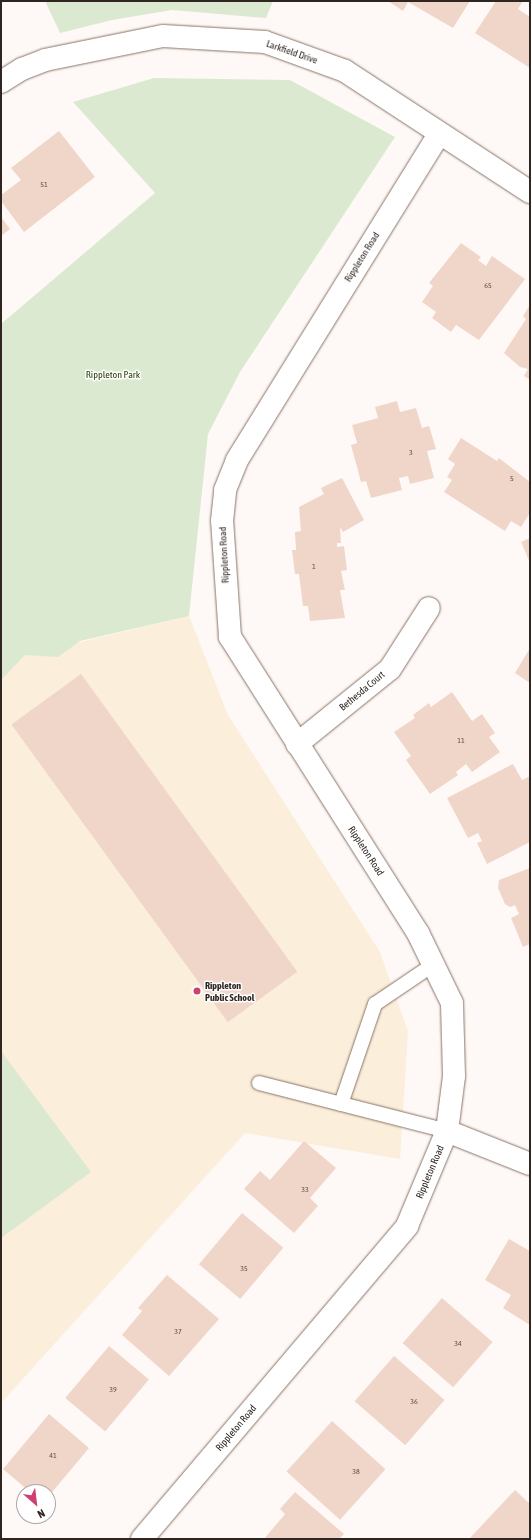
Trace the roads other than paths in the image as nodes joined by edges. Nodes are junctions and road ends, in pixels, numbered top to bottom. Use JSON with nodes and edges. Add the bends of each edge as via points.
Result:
{"nodes":[{"id":1,"x":1,"y":82,"type":"edge"},
{"id":2,"x":439,"y":134,"type":"junction"},
{"id":3,"x":530,"y":192,"type":"edge"},
{"id":4,"x":429,"y":608,"type":"dead end"},
{"id":5,"x":297,"y":744,"type":"junction"},
{"id":6,"x":434,"y":964,"type":"junction"},
{"id":7,"x":259,"y":1083,"type":"dead end"},
{"id":8,"x":341,"y":1104,"type":"junction"},
{"id":9,"x":447,"y":1132,"type":"junction"},
{"id":10,"x":530,"y":1164,"type":"edge"},
{"id":11,"x":142,"y":1539,"type":"edge"}],
"edges":[{"from":1,"to":2,"type":"street","name":"Larkfield Drive","via":[[22,69],[45,60],[162,36],[265,42],[345,71]]},
{"from":2,"to":3,"type":"street","name":"Larkfield Drive"},
{"from":2,"to":5,"type":"street","name":"Rippleton Road","via":[[265,410],[232,468],[224,494],[222,520],[229,633]]},
{"from":4,"to":5,"type":"street","name":"Bethesda Court","via":[[390,669]]},
{"from":5,"to":6,"type":"street","name":"Rippleton Road","via":[[418,933]]},
{"from":6,"to":8,"type":"lane","via":[[375,1004]]},
{"from":6,"to":9,"type":"street","name":"Rippleton Road","via":[[452,1003],[454,1076]]},
{"from":7,"to":8,"type":"lane"},
{"from":8,"to":9,"type":"lane"},
{"from":9,"to":10,"type":"street"},
{"from":9,"to":11,"type":"street","name":"Rippleton Road","via":[[407,1226]]}]}
